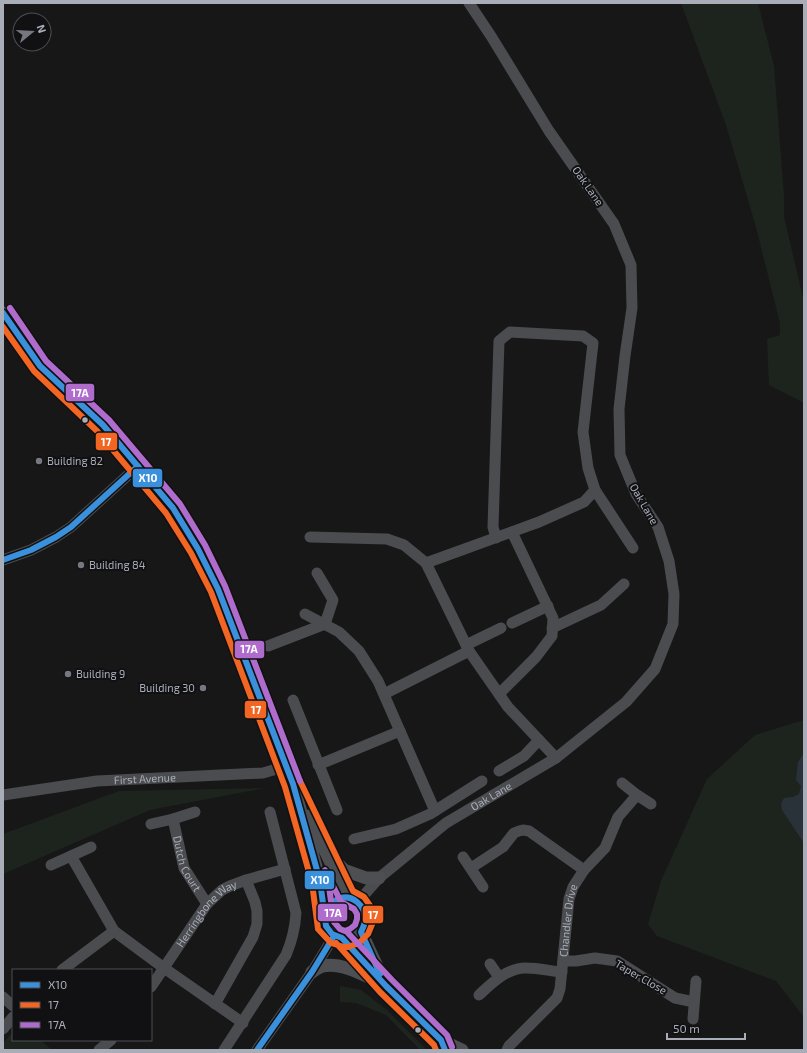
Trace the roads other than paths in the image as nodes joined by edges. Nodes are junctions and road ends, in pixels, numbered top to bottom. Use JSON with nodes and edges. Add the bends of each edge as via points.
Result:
{"nodes":[{"id":1,"x":469,"y":3,"type":"edge"},
{"id":2,"x":3,"y":313,"type":"edge"},
{"id":3,"x":138,"y":466,"type":"junction"},
{"id":4,"x":595,"y":490,"type":"junction"},
{"id":5,"x":512,"y":532,"type":"junction"},
{"id":6,"x":310,"y":537,"type":"dead end"},
{"id":7,"x":496,"y":538,"type":"junction"},
{"id":8,"x":633,"y":548,"type":"dead end"},
{"id":9,"x":3,"y":560,"type":"edge"},
{"id":10,"x":426,"y":563,"type":"junction"},
{"id":11,"x":317,"y":573,"type":"dead end"},
{"id":12,"x":624,"y":584,"type":"dead end"},
{"id":13,"x":548,"y":606,"type":"junction"},
{"id":14,"x":305,"y":614,"type":"dead end"},
{"id":15,"x":512,"y":623,"type":"dead end"},
{"id":16,"x":325,"y":624,"type":"junction"},
{"id":17,"x":501,"y":628,"type":"dead end"},
{"id":18,"x":552,"y":628,"type":"junction"},
{"id":19,"x":268,"y":646,"type":"dead end"},
{"id":20,"x":468,"y":648,"type":"junction"},
{"id":21,"x":384,"y":694,"type":"junction"},
{"id":22,"x":499,"y":694,"type":"junction"},
{"id":23,"x":292,"y":700,"type":"dead end"},
{"id":24,"x":400,"y":731,"type":"junction"},
{"id":25,"x":539,"y":740,"type":"junction"},
{"id":26,"x":556,"y":758,"type":"junction"},
{"id":27,"x":318,"y":765,"type":"junction"},
{"id":28,"x":287,"y":766,"type":"junction"},
{"id":29,"x":499,"y":771,"type":"dead end"},
{"id":30,"x":482,"y":781,"type":"dead end"},
{"id":31,"x":622,"y":783,"type":"dead end"},
{"id":32,"x":293,"y":784,"type":"junction"},
{"id":33,"x":3,"y":795,"type":"edge"},
{"id":34,"x":637,"y":795,"type":"junction"},
{"id":35,"x":651,"y":804,"type":"dead end"},
{"id":36,"x":336,"y":810,"type":"dead end"},
{"id":37,"x":434,"y":811,"type":"junction"},
{"id":38,"x":195,"y":812,"type":"dead end"},
{"id":39,"x":270,"y":812,"type":"dead end"},
{"id":40,"x":173,"y":819,"type":"junction"},
{"id":41,"x":151,"y":824,"type":"dead end"},
{"id":42,"x":354,"y":839,"type":"dead end"},
{"id":43,"x":91,"y":847,"type":"dead end"},
{"id":44,"x":325,"y":851,"type":"junction"},
{"id":45,"x":71,"y":856,"type":"junction"},
{"id":46,"x":463,"y":857,"type":"dead end"},
{"id":47,"x":51,"y":865,"type":"dead end"},
{"id":48,"x":470,"y":868,"type":"junction"},
{"id":49,"x":284,"y":869,"type":"junction"},
{"id":50,"x":584,"y":870,"type":"junction"},
{"id":51,"x":379,"y":878,"type":"junction"},
{"id":52,"x":246,"y":880,"type":"junction"},
{"id":53,"x":483,"y":887,"type":"dead end"},
{"id":54,"x":352,"y":899,"type":"junction"},
{"id":55,"x":207,"y":904,"type":"junction"},
{"id":56,"x":325,"y":913,"type":"junction"},
{"id":57,"x":114,"y":931,"type":"junction"},
{"id":58,"x":361,"y":932,"type":"junction"},
{"id":59,"x":338,"y":937,"type":"junction"},
{"id":60,"x":490,"y":964,"type":"dead end"},
{"id":61,"x":563,"y":966,"type":"junction"},
{"id":62,"x":164,"y":968,"type":"junction"},
{"id":63,"x":63,"y":969,"type":"edge"},
{"id":64,"x":312,"y":972,"type":"junction"},
{"id":65,"x":499,"y":978,"type":"junction"},
{"id":66,"x":696,"y":980,"type":"dead end"},
{"id":67,"x":152,"y":986,"type":"edge"},
{"id":68,"x":386,"y":986,"type":"junction"},
{"id":69,"x":479,"y":995,"type":"dead end"},
{"id":70,"x":3,"y":997,"type":"edge"},
{"id":71,"x":694,"y":1002,"type":"junction"},
{"id":72,"x":215,"y":1004,"type":"junction"},
{"id":73,"x":12,"y":1005,"type":"edge"},
{"id":74,"x":12,"y":1018,"type":"edge"},
{"id":75,"x":693,"y":1019,"type":"dead end"},
{"id":76,"x":243,"y":1023,"type":"junction"},
{"id":77,"x":3,"y":1029,"type":"edge"},
{"id":78,"x":110,"y":1041,"type":"edge"},
{"id":79,"x":443,"y":1045,"type":"edge"},
{"id":80,"x":508,"y":1048,"type":"edge"},
{"id":81,"x":99,"y":1050,"type":"edge"},
{"id":82,"x":224,"y":1050,"type":"edge"},
{"id":83,"x":256,"y":1050,"type":"edge"},
{"id":84,"x":462,"y":1050,"type":"edge"},
{"id":85,"x":498,"y":1050,"type":"edge"}],
"edges":[{"from":1,"to":26,"type":"street","name":"Oak Lane","via":[[492,36],[549,131],[614,224],[631,265],[632,308],[619,409],[620,455],[636,494],[658,527],[669,561],[674,594],[673,624],[655,669],[626,702]]},
{"from":2,"to":3,"type":"main road","via":[[40,366],[103,425]]},
{"from":3,"to":9,"type":"street","via":[[71,527],[32,550]]},
{"from":3,"to":28,"type":"main road","via":[[173,508],[218,589]]},
{"from":4,"to":5,"type":"street","via":[[584,502]]},
{"from":4,"to":7,"type":"street","via":[[588,468],[584,432],[593,343],[583,336],[510,332],[499,341],[493,527]]},
{"from":4,"to":8,"type":"street"},
{"from":5,"to":7,"type":"street"},
{"from":5,"to":13,"type":"street"},
{"from":6,"to":10,"type":"street","via":[[387,539],[404,545]]},
{"from":7,"to":10,"type":"street"},
{"from":10,"to":20,"type":"street"},
{"from":11,"to":16,"type":"street","via":[[333,600]]},
{"from":12,"to":18,"type":"street","via":[[600,604]]},
{"from":13,"to":15,"type":"street"},
{"from":13,"to":18,"type":"street","via":[[553,618]]},
{"from":14,"to":16,"type":"street"},
{"from":16,"to":19,"type":"street"},
{"from":16,"to":21,"type":"street","via":[[339,632],[359,651]]},
{"from":17,"to":20,"type":"street"},
{"from":18,"to":22,"type":"street","via":[[552,636],[536,657]]},
{"from":20,"to":21,"type":"street"},
{"from":20,"to":22,"type":"street"},
{"from":21,"to":24,"type":"street"},
{"from":22,"to":25,"type":"street"},
{"from":23,"to":27,"type":"street"},
{"from":24,"to":27,"type":"street"},
{"from":24,"to":37,"type":"street"},
{"from":25,"to":26,"type":"street"},
{"from":25,"to":29,"type":"street","via":[[524,756]]},
{"from":26,"to":51,"type":"street","name":"Oak Lane","via":[[446,824]]},
{"from":27,"to":36,"type":"street"},
{"from":28,"to":32,"type":"main road"},
{"from":28,"to":33,"type":"street","name":"First Avenue","via":[[263,773],[97,781]]},
{"from":30,"to":37,"type":"street"},
{"from":31,"to":34,"type":"street"},
{"from":32,"to":44,"type":"main road"},
{"from":32,"to":56,"type":"main road","via":[[320,881]]},
{"from":34,"to":35,"type":"street"},
{"from":34,"to":50,"type":"street","name":"Chandler Drive","via":[[618,817],[605,848]]},
{"from":37,"to":42,"type":"street","via":[[396,829]]},
{"from":38,"to":40,"type":"street"},
{"from":39,"to":49,"type":"street"},
{"from":40,"to":41,"type":"street"},
{"from":40,"to":55,"type":"street","name":"Dutch Court","via":[[184,868]]},
{"from":43,"to":45,"type":"street"},
{"from":44,"to":51,"type":"main road","via":[[344,870],[366,878]]},
{"from":44,"to":54,"type":"main road"},
{"from":45,"to":47,"type":"street"},
{"from":45,"to":57,"type":"street"},
{"from":46,"to":48,"type":"street"},
{"from":48,"to":50,"type":"street","via":[[503,847],[514,833],[523,830],[529,831]]},
{"from":48,"to":53,"type":"street"},
{"from":49,"to":52,"type":"street","name":"Herringbone Way"},
{"from":49,"to":76,"type":"street","via":[[296,913],[292,942],[286,956]]},
{"from":50,"to":61,"type":"street","name":"Chandler Drive","via":[[569,899]]},
{"from":51,"to":54,"type":"street","name":"Oak Lane"},
{"from":52,"to":55,"type":"street","name":"Herringbone Way","via":[[222,890]]},
{"from":52,"to":72,"type":"street","via":[[257,911],[253,937]]},
{"from":54,"to":56,"type":"main road","via":[[336,900]]},
{"from":54,"to":58,"type":"main road","via":[[365,913],[366,919]]},
{"from":55,"to":62,"type":"street","name":"Herringbone Way"},
{"from":56,"to":59,"type":"main road","via":[[326,926]]},
{"from":57,"to":62,"type":"street"},
{"from":57,"to":63,"type":"street"},
{"from":58,"to":59,"type":"main road","via":[[349,938]]},
{"from":58,"to":68,"type":"main road"},
{"from":59,"to":64,"type":"street"},
{"from":59,"to":68,"type":"main road"},
{"from":60,"to":65,"type":"street"},
{"from":61,"to":65,"type":"street","name":"Taper Close","via":[[526,968],[511,971]]},
{"from":61,"to":71,"type":"street","name":"Taper Close","via":[[595,958],[617,961],[675,998]]},
{"from":61,"to":80,"type":"street","name":"Chandler Drive","via":[[558,998]]},
{"from":62,"to":67,"type":"street","name":"Herringbone Way"},
{"from":62,"to":72,"type":"street"},
{"from":64,"to":68,"type":"main road","via":[[323,966],[337,966],[356,971]]},
{"from":64,"to":83,"type":"street"},
{"from":65,"to":69,"type":"street","name":"Taper Close"},
{"from":66,"to":71,"type":"street"},
{"from":68,"to":79,"type":"main road"},
{"from":70,"to":73,"type":"street"},
{"from":71,"to":75,"type":"street"},
{"from":72,"to":76,"type":"street"},
{"from":74,"to":77,"type":"street"},
{"from":76,"to":82,"type":"street"},
{"from":78,"to":81,"type":"street"},
{"from":79,"to":84,"type":"main road"},
{"from":80,"to":85,"type":"street","name":"Chandler Drive"}]}
